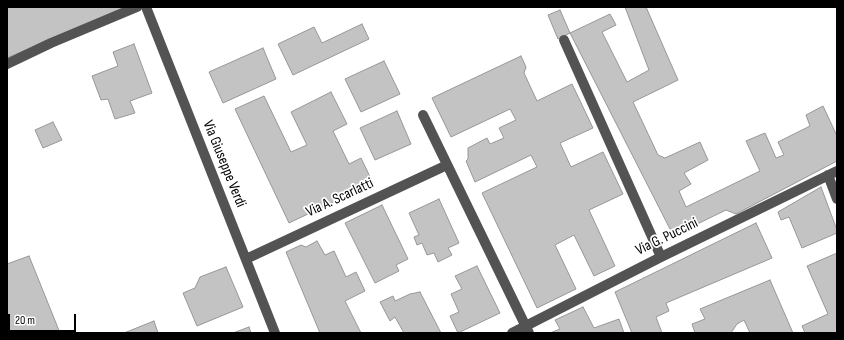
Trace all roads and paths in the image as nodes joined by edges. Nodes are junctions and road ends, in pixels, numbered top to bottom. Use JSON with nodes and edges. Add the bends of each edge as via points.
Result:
{"nodes":[{"id":1,"x":138,"y":7,"type":"edge"},
{"id":2,"x":146,"y":7,"type":"edge"},
{"id":3,"x":564,"y":40,"type":"dead end"},
{"id":4,"x":7,"y":64,"type":"edge"},
{"id":5,"x":423,"y":115,"type":"dead end"},
{"id":6,"x":447,"y":165,"type":"junction"},
{"id":7,"x":833,"y":173,"type":"edge"},
{"id":8,"x":837,"y":199,"type":"edge"},
{"id":9,"x":661,"y":257,"type":"junction"},
{"id":10,"x":246,"y":258,"type":"junction"},
{"id":11,"x":527,"y":330,"type":"edge"},
{"id":12,"x":275,"y":333,"type":"edge"},
{"id":13,"x":512,"y":333,"type":"edge"}],
"edges":[{"from":1,"to":4,"type":"street"},
{"from":2,"to":10,"type":"street","name":"Via Giuseppe Verdi"},
{"from":3,"to":9,"type":"street"},
{"from":5,"to":6,"type":"street"},
{"from":6,"to":10,"type":"street","name":"Via A. Scarlatti"},
{"from":6,"to":11,"type":"street"},
{"from":7,"to":8,"type":"street"},
{"from":7,"to":9,"type":"street","name":"Via G. Puccini"},
{"from":9,"to":11,"type":"street","name":"Via G. Puccini"},
{"from":10,"to":12,"type":"street","name":"Via Giuseppe Verdi"},
{"from":11,"to":13,"type":"street","name":"Via G. Puccini"}]}
